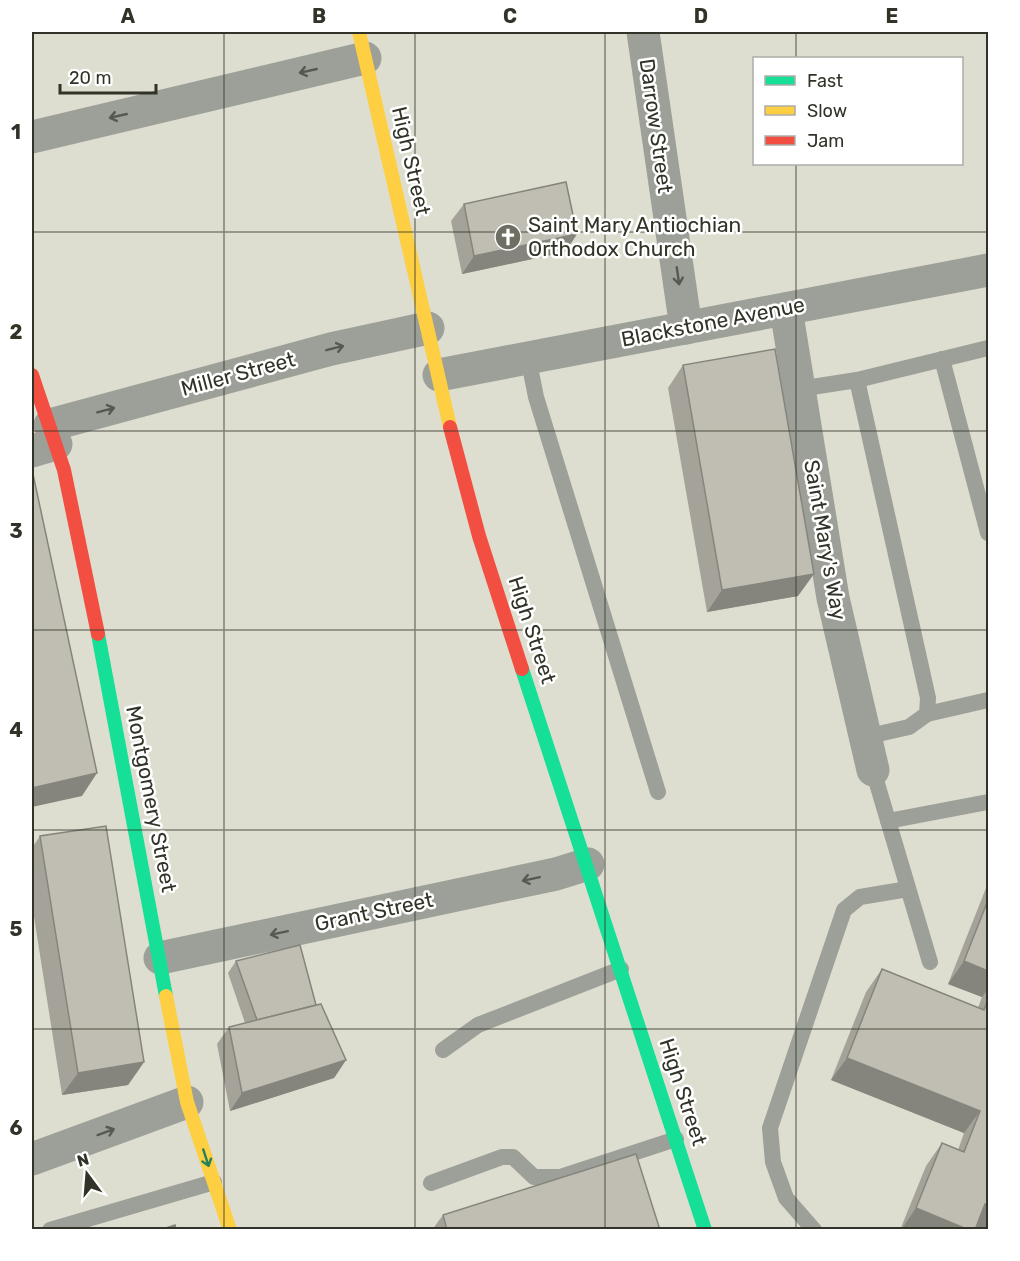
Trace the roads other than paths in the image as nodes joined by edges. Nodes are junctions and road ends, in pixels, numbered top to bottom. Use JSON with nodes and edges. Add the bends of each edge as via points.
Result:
{"nodes":[{"id":1,"x":643,"y":32,"type":"edge"},
{"id":2,"x":362,"y":45,"type":"edge"},
{"id":3,"x":32,"y":137,"type":"edge"},
{"id":4,"x":988,"y":270,"type":"edge"},
{"id":5,"x":786,"y":309,"type":"junction"},
{"id":6,"x":428,"y":328,"type":"junction"},
{"id":7,"x":686,"y":328,"type":"junction"},
{"id":8,"x":988,"y":348,"type":"edge"},
{"id":9,"x":528,"y":357,"type":"junction"},
{"id":10,"x":942,"y":359,"type":"junction"},
{"id":11,"x":32,"y":375,"type":"edge"},
{"id":12,"x":438,"y":375,"type":"junction"},
{"id":13,"x":857,"y":380,"type":"junction"},
{"id":14,"x":799,"y":389,"type":"junction"},
{"id":15,"x":46,"y":440,"type":"edge"},
{"id":16,"x":988,"y":533,"type":"edge"},
{"id":17,"x":988,"y":700,"type":"edge"},
{"id":18,"x":927,"y":714,"type":"junction"},
{"id":19,"x":866,"y":737,"type":"junction"},
{"id":20,"x":873,"y":770,"type":"joint"},
{"id":21,"x":658,"y":792,"type":"dead end"},
{"id":22,"x":988,"y":802,"type":"edge"},
{"id":23,"x":888,"y":821,"type":"junction"},
{"id":24,"x":588,"y":864,"type":"junction"},
{"id":25,"x":908,"y":889,"type":"junction"},
{"id":26,"x":160,"y":958,"type":"junction"},
{"id":27,"x":930,"y":962,"type":"dead end"},
{"id":28,"x":621,"y":969,"type":"junction"},
{"id":29,"x":443,"y":1050,"type":"dead end"},
{"id":30,"x":188,"y":1102,"type":"junction"},
{"id":31,"x":676,"y":1139,"type":"junction"},
{"id":32,"x":32,"y":1159,"type":"edge"},
{"id":33,"x":214,"y":1182,"type":"junction"},
{"id":34,"x":431,"y":1183,"type":"dead end"},
{"id":35,"x":50,"y":1230,"type":"edge"},
{"id":36,"x":230,"y":1230,"type":"edge"},
{"id":37,"x":705,"y":1230,"type":"edge"},
{"id":38,"x":814,"y":1230,"type":"edge"}],
"edges":[{"from":1,"to":7,"type":"street","name":"Darrow Street","one_way":true},
{"from":2,"to":3,"type":"street","one_way":true},
{"from":2,"to":6,"type":"street","name":"High Street"},
{"from":4,"to":5,"type":"street","name":"Blackstone Avenue"},
{"from":5,"to":7,"type":"street","name":"Blackstone Avenue"},
{"from":5,"to":14,"type":"street","name":"Saint Mary's Way"},
{"from":6,"to":12,"type":"street","name":"High Street"},
{"from":15,"to":6,"type":"street","name":"Miller Street","one_way":true,"via":[[331,349]]},
{"from":7,"to":9,"type":"street","name":"Blackstone Avenue"},
{"from":8,"to":10,"type":"lane"},
{"from":9,"to":12,"type":"street","name":"Blackstone Avenue"},
{"from":9,"to":21,"type":"lane","via":[[536,397]]},
{"from":10,"to":13,"type":"lane"},
{"from":10,"to":16,"type":"lane"},
{"from":11,"to":15,"type":"street","name":"Montgomery Street"},
{"from":12,"to":24,"type":"street","name":"High Street","via":[[483,546]]},
{"from":13,"to":14,"type":"lane"},
{"from":13,"to":18,"type":"lane","via":[[928,698]]},
{"from":14,"to":19,"type":"street","name":"Saint Mary's Way","via":[[833,598]]},
{"from":15,"to":26,"type":"street","name":"Montgomery Street","via":[[84,558]]},
{"from":17,"to":18,"type":"lane"},
{"from":18,"to":19,"type":"lane","via":[[909,727]]},
{"from":19,"to":20,"type":"street","name":"Saint Mary's Way"},
{"from":20,"to":23,"type":"lane"},
{"from":22,"to":23,"type":"lane"},
{"from":23,"to":25,"type":"lane"},
{"from":24,"to":26,"type":"street","name":"Grant Street","one_way":true},
{"from":24,"to":28,"type":"street","name":"High Street"},
{"from":25,"to":27,"type":"lane"},
{"from":25,"to":38,"type":"lane","via":[[860,897],[844,910],[770,1128],[773,1162],[786,1198]]},
{"from":26,"to":30,"type":"street","name":"Montgomery Street"},
{"from":28,"to":29,"type":"lane","via":[[478,1025]]},
{"from":28,"to":31,"type":"street","name":"High Street"},
{"from":32,"to":30,"type":"street","one_way":true},
{"from":30,"to":33,"type":"street","name":"Montgomery Street","one_way":true},
{"from":31,"to":34,"type":"lane","via":[[560,1177],[534,1177],[513,1157],[502,1157]]},
{"from":31,"to":37,"type":"street","name":"High Street"},
{"from":33,"to":35,"type":"lane"},
{"from":33,"to":36,"type":"street","name":"Montgomery Street"}]}
